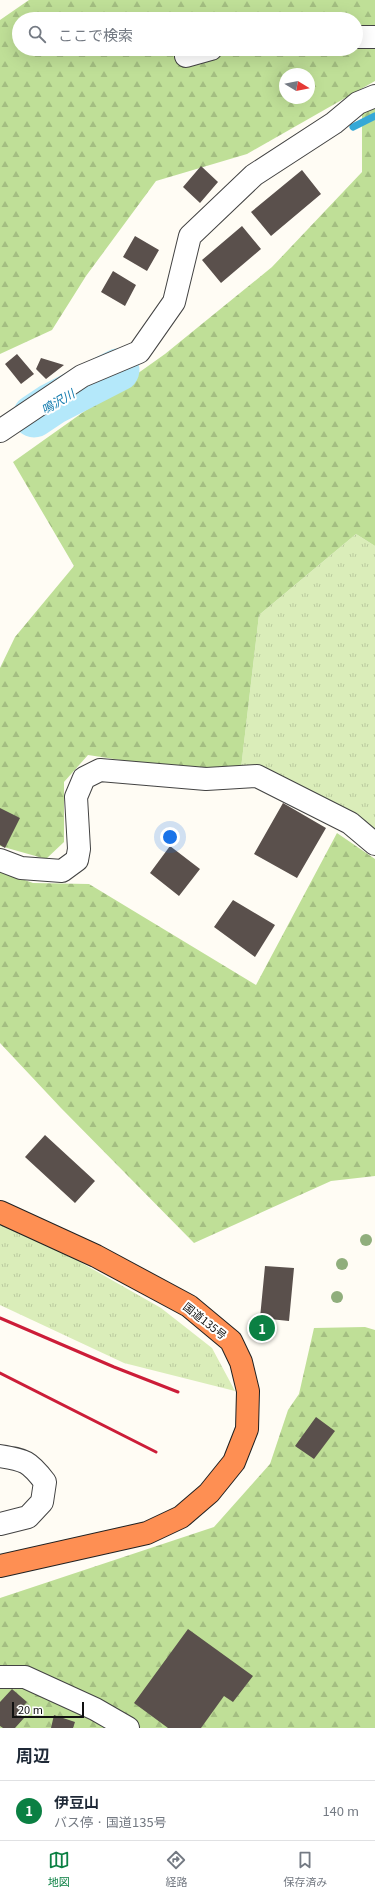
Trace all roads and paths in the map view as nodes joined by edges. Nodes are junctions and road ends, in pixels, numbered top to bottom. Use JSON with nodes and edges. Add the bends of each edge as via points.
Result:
{"nodes":[{"id":1,"x":363,"y":37,"type":"edge"},
{"id":2,"x":375,"y":37,"type":"edge"},
{"id":3,"x":375,"y":96,"type":"edge"},
{"id":4,"x":0,"y":431,"type":"edge"},
{"id":5,"x":375,"y":844,"type":"edge"},
{"id":6,"x":0,"y":860,"type":"edge"},
{"id":7,"x":0,"y":1212,"type":"edge"},
{"id":8,"x":0,"y":1456,"type":"edge"},
{"id":9,"x":0,"y":1524,"type":"edge"},
{"id":10,"x":0,"y":1566,"type":"edge"},
{"id":11,"x":0,"y":1677,"type":"edge"},
{"id":12,"x":128,"y":1728,"type":"edge"}],
"edges":[{"from":1,"to":2,"type":"lane"},
{"from":3,"to":4,"type":"lane","via":[[358,103],[334,123],[254,175],[190,236],[174,302],[139,352],[82,376]]},
{"from":5,"to":6,"type":"lane","via":[[350,823],[257,776],[206,779],[100,770],[84,778],[76,797],[79,849],[77,860],[62,871],[21,868]]},
{"from":7,"to":10,"type":"highway","name":"国道135号","via":[[96,1256],[189,1306],[231,1341],[241,1362],[248,1398],[247,1429],[234,1462],[209,1493],[182,1517],[146,1533]]},
{"from":8,"to":9,"type":"lane","via":[[23,1460],[44,1482],[42,1502],[28,1517]]},
{"from":11,"to":12,"type":"lane","via":[[25,1677],[95,1709]]}]}
